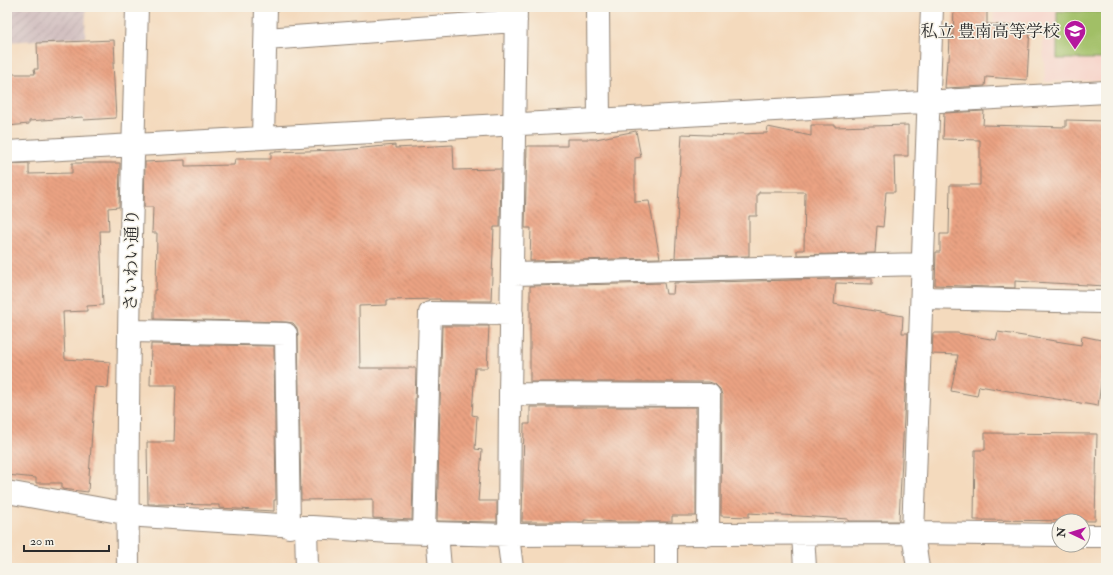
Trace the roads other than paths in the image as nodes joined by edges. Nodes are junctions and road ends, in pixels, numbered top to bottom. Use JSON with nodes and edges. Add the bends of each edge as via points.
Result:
{"nodes":[{"id":1,"x":136,"y":7,"type":"edge"},
{"id":2,"x":266,"y":7,"type":"edge"},
{"id":3,"x":598,"y":7,"type":"edge"},
{"id":4,"x":932,"y":7,"type":"edge"},
{"id":5,"x":516,"y":14,"type":"edge"},
{"id":6,"x":266,"y":39,"type":"junction"},
{"id":7,"x":1106,"y":92,"type":"edge"},
{"id":8,"x":929,"y":101,"type":"junction"},
{"id":9,"x":599,"y":120,"type":"junction"},
{"id":10,"x":514,"y":124,"type":"junction"},
{"id":11,"x":263,"y":138,"type":"junction"},
{"id":12,"x":133,"y":146,"type":"junction"},
{"id":13,"x":7,"y":152,"type":"edge"},
{"id":14,"x":923,"y":264,"type":"junction"},
{"id":15,"x":512,"y":274,"type":"junction"},
{"id":16,"x":922,"y":298,"type":"junction"},
{"id":17,"x":1101,"y":302,"type":"dead end"},
{"id":18,"x":512,"y":314,"type":"junction"},
{"id":19,"x":130,"y":331,"type":"junction"},
{"id":20,"x":510,"y":394,"type":"junction"},
{"id":21,"x":7,"y":492,"type":"edge"},
{"id":22,"x":128,"y":513,"type":"junction"},
{"id":23,"x":298,"y":527,"type":"junction"},
{"id":24,"x":430,"y":533,"type":"junction"},
{"id":25,"x":803,"y":534,"type":"junction"},
{"id":26,"x":913,"y":534,"type":"junction"},
{"id":27,"x":510,"y":535,"type":"junction"},
{"id":28,"x":666,"y":535,"type":"junction"},
{"id":29,"x":708,"y":535,"type":"junction"},
{"id":30,"x":1051,"y":535,"type":"edge"},
{"id":31,"x":1091,"y":536,"type":"edge"},
{"id":32,"x":1106,"y":536,"type":"edge"},
{"id":33,"x":128,"y":568,"type":"edge"},
{"id":34,"x":307,"y":568,"type":"edge"},
{"id":35,"x":440,"y":568,"type":"edge"},
{"id":36,"x":512,"y":568,"type":"edge"},
{"id":37,"x":666,"y":568,"type":"edge"},
{"id":38,"x":805,"y":568,"type":"edge"},
{"id":39,"x":918,"y":568,"type":"edge"}],
"edges":[{"from":1,"to":12,"type":"street","name":"さいわい通り"},
{"from":2,"to":6,"type":"street"},
{"from":3,"to":9,"type":"street"},
{"from":4,"to":8,"type":"street"},
{"from":5,"to":6,"type":"street"},
{"from":5,"to":10,"type":"street"},
{"from":6,"to":11,"type":"street"},
{"from":7,"to":8,"type":"street"},
{"from":8,"to":9,"type":"street"},
{"from":8,"to":14,"type":"street"},
{"from":9,"to":10,"type":"street"},
{"from":10,"to":11,"type":"street"},
{"from":10,"to":15,"type":"street"},
{"from":11,"to":12,"type":"street"},
{"from":12,"to":13,"type":"street"},
{"from":12,"to":19,"type":"street","name":"さいわい通り"},
{"from":14,"to":15,"type":"street"},
{"from":14,"to":16,"type":"street"},
{"from":15,"to":18,"type":"street"},
{"from":16,"to":17,"type":"street"},
{"from":16,"to":26,"type":"street"},
{"from":18,"to":20,"type":"street"},
{"from":18,"to":24,"type":"street","via":[[430,313]]},
{"from":19,"to":22,"type":"street","name":"さいわい通り"},
{"from":19,"to":23,"type":"street","via":[[286,334]]},
{"from":20,"to":27,"type":"street"},
{"from":20,"to":29,"type":"street","via":[[709,395]]},
{"from":21,"to":22,"type":"street"},
{"from":22,"to":23,"type":"street"},
{"from":22,"to":33,"type":"street","name":"さいわい通り"},
{"from":23,"to":24,"type":"street"},
{"from":23,"to":34,"type":"street"},
{"from":24,"to":27,"type":"street"},
{"from":24,"to":35,"type":"street"},
{"from":25,"to":26,"type":"street"},
{"from":25,"to":29,"type":"street"},
{"from":25,"to":38,"type":"street"},
{"from":26,"to":30,"type":"street"},
{"from":26,"to":39,"type":"street"},
{"from":27,"to":28,"type":"street"},
{"from":27,"to":36,"type":"street"},
{"from":28,"to":29,"type":"street"},
{"from":28,"to":37,"type":"street"},
{"from":31,"to":32,"type":"street"}]}
